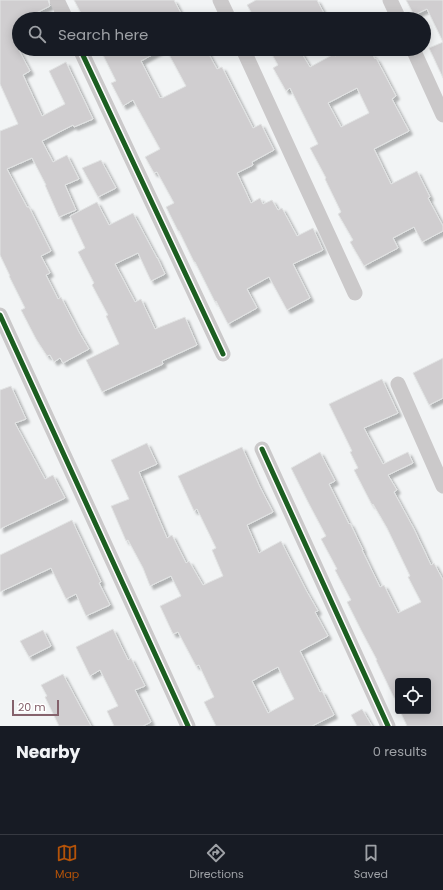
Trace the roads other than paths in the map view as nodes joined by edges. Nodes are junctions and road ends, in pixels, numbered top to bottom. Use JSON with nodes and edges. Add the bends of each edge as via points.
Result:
{"nodes":[{"id":1,"x":57,"y":0,"type":"edge"},
{"id":2,"x":220,"y":0,"type":"edge"},
{"id":3,"x":390,"y":0,"type":"edge"},
{"id":4,"x":63,"y":12,"type":"edge"},
{"id":5,"x":226,"y":12,"type":"edge"},
{"id":6,"x":396,"y":12,"type":"edge"},
{"id":7,"x":83,"y":56,"type":"edge"},
{"id":8,"x":246,"y":56,"type":"edge"},
{"id":9,"x":416,"y":56,"type":"edge"},
{"id":10,"x":443,"y":115,"type":"edge"},
{"id":11,"x":355,"y":292,"type":"dead end"},
{"id":12,"x":0,"y":315,"type":"edge"},
{"id":13,"x":223,"y":354,"type":"dead end"},
{"id":14,"x":398,"y":384,"type":"dead end"},
{"id":15,"x":262,"y":450,"type":"dead end"},
{"id":16,"x":443,"y":486,"type":"edge"},
{"id":17,"x":188,"y":726,"type":"edge"},
{"id":18,"x":388,"y":726,"type":"edge"}],
"edges":[{"from":1,"to":4,"type":"street"},
{"from":2,"to":5,"type":"street"},
{"from":3,"to":6,"type":"street"},
{"from":7,"to":13,"type":"street"},
{"from":8,"to":11,"type":"street"},
{"from":9,"to":10,"type":"street"},
{"from":12,"to":17,"type":"street"},
{"from":14,"to":16,"type":"street"},
{"from":15,"to":18,"type":"street"}]}
